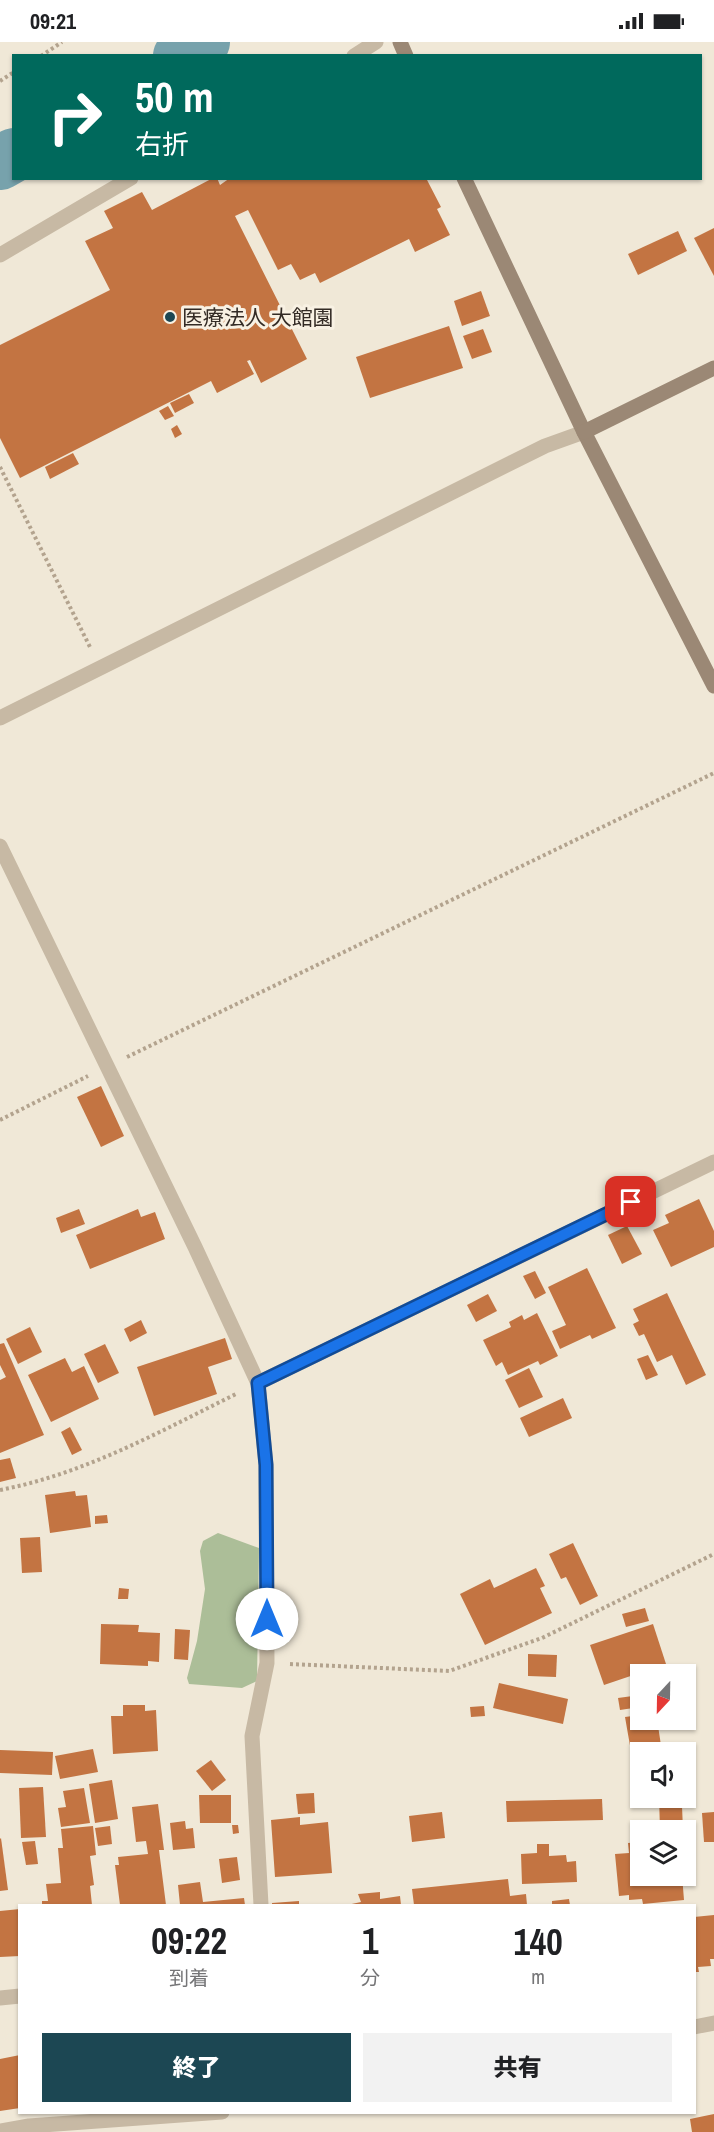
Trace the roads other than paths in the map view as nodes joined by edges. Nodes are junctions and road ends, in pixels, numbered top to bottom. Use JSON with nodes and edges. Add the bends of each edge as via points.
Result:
{"nodes":[{"id":1,"x":376,"y":42,"type":"edge"},
{"id":2,"x":357,"y":54,"type":"edge"},
{"id":3,"x":128,"y":180,"type":"edge"},
{"id":4,"x":465,"y":180,"type":"edge"},
{"id":5,"x":0,"y":255,"type":"edge"},
{"id":6,"x":714,"y":368,"type":"edge"},
{"id":7,"x":584,"y":432,"type":"junction"},
{"id":8,"x":714,"y":686,"type":"edge"},
{"id":9,"x":0,"y":718,"type":"edge"},
{"id":10,"x":0,"y":846,"type":"edge"},
{"id":11,"x":714,"y":1162,"type":"edge"},
{"id":12,"x":258,"y":1383,"type":"junction"},
{"id":13,"x":261,"y":1904,"type":"edge"},
{"id":14,"x":18,"y":1996,"type":"edge"},
{"id":15,"x":0,"y":1998,"type":"edge"},
{"id":16,"x":714,"y":2024,"type":"edge"},
{"id":17,"x":696,"y":2027,"type":"edge"},
{"id":18,"x":194,"y":2114,"type":"edge"},
{"id":19,"x":0,"y":2132,"type":"edge"}],
"edges":[{"from":1,"to":2,"type":"street"},
{"from":3,"to":5,"type":"street"},
{"from":4,"to":7,"type":"street"},
{"from":6,"to":7,"type":"street"},
{"from":7,"to":8,"type":"street"},
{"from":7,"to":9,"type":"street","via":[[545,446]]},
{"from":10,"to":12,"type":"street"},
{"from":11,"to":12,"type":"street"},
{"from":12,"to":13,"type":"street","via":[[266,1465],[267,1663],[252,1736]]},
{"from":14,"to":15,"type":"street"},
{"from":16,"to":17,"type":"street"},
{"from":18,"to":19,"type":"street","via":[[29,2126]]}]}
